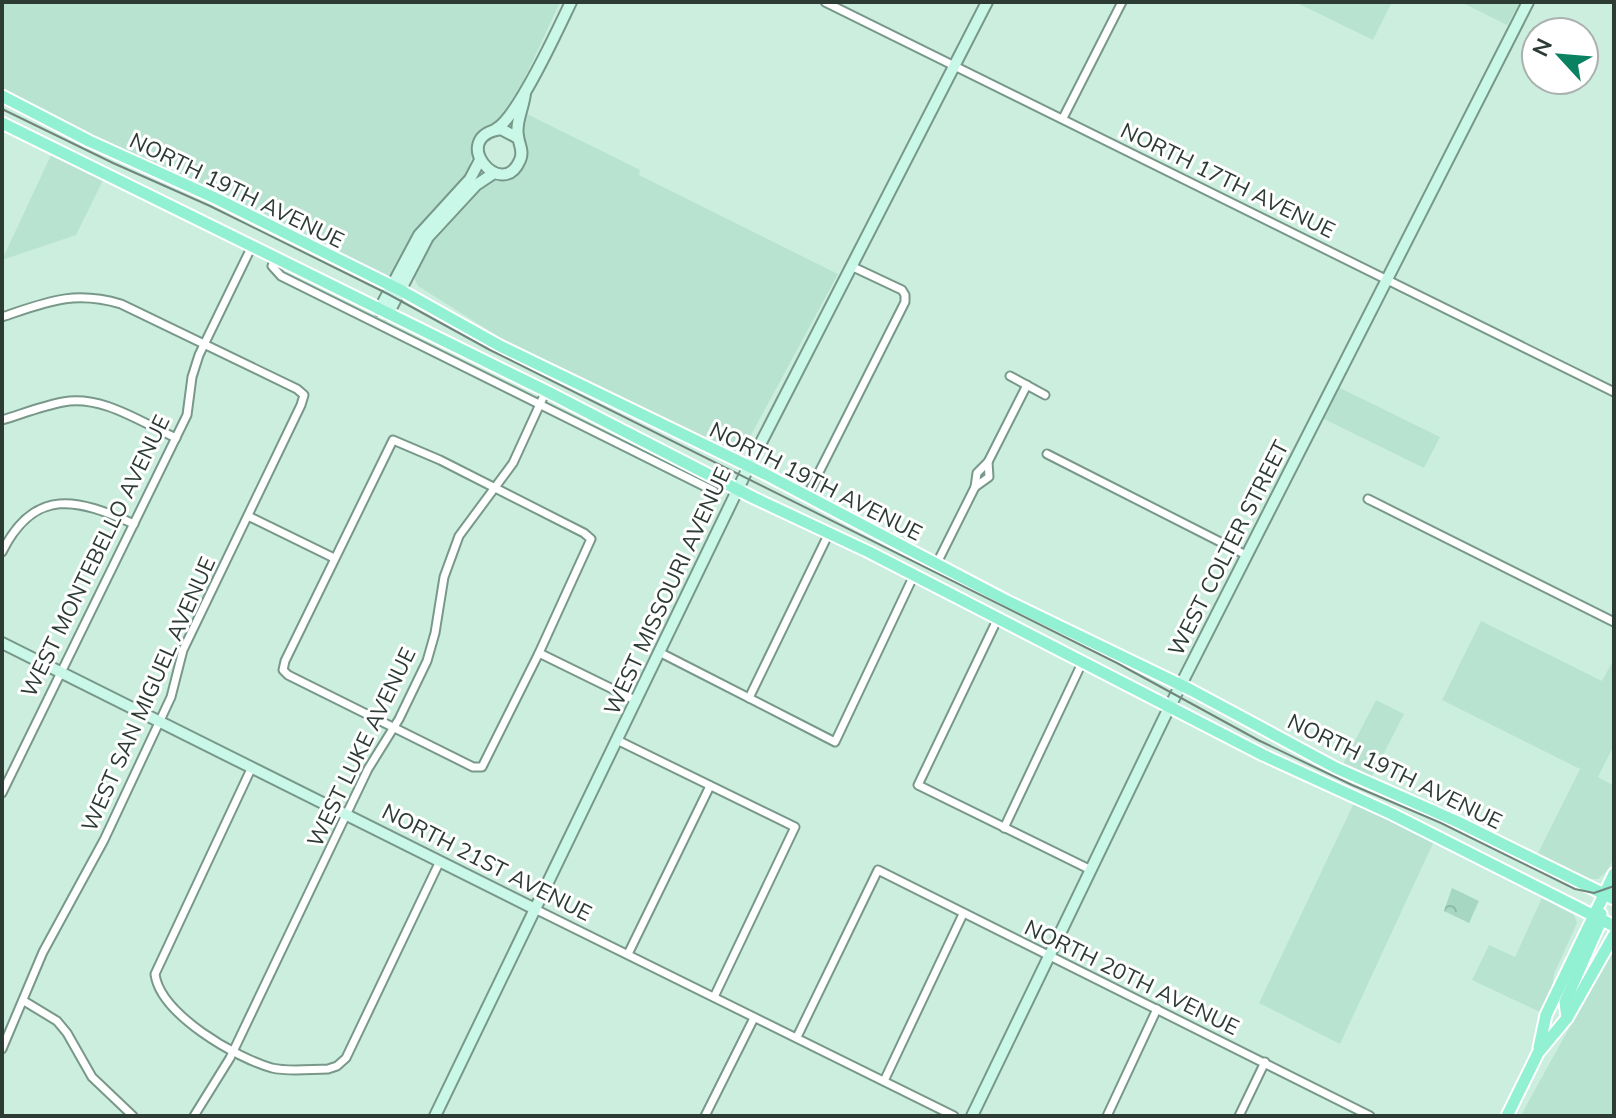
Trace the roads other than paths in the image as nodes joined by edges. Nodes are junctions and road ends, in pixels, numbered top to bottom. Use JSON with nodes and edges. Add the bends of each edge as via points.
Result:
{"nodes":[{"id":1,"x":571,"y":2,"type":"edge"},
{"id":2,"x":825,"y":2,"type":"edge"},
{"id":3,"x":987,"y":2,"type":"edge"},
{"id":4,"x":1122,"y":2,"type":"edge"},
{"id":5,"x":1528,"y":2,"type":"edge"},
{"id":6,"x":955,"y":66,"type":"junction"},
{"id":7,"x":525,"y":93,"type":"junction"},
{"id":8,"x":2,"y":96,"type":"edge"},
{"id":9,"x":1063,"y":118,"type":"junction"},
{"id":10,"x":2,"y":123,"type":"edge"},
{"id":11,"x":494,"y":130,"type":"junction"},
{"id":12,"x":518,"y":138,"type":"junction"},
{"id":13,"x":480,"y":160,"type":"junction"},
{"id":14,"x":494,"y":173,"type":"junction"},
{"id":15,"x":252,"y":246,"type":"junction"},
{"id":16,"x":275,"y":258,"type":"junction"},
{"id":17,"x":851,"y":266,"type":"junction"},
{"id":18,"x":1387,"y":279,"type":"junction"},
{"id":19,"x":396,"y":288,"type":"junction"},
{"id":20,"x":384,"y":312,"type":"junction"},
{"id":21,"x":2,"y":317,"type":"edge"},
{"id":22,"x":205,"y":344,"type":"junction"},
{"id":23,"x":1010,"y":376,"type":"dead end"},
{"id":24,"x":1027,"y":385,"type":"junction"},
{"id":25,"x":546,"y":391,"type":"junction"},
{"id":26,"x":1614,"y":392,"type":"edge"},
{"id":27,"x":1045,"y":395,"type":"dead end"},
{"id":28,"x":540,"y":406,"type":"junction"},
{"id":29,"x":2,"y":420,"type":"edge"},
{"id":30,"x":176,"y":438,"type":"junction"},
{"id":31,"x":1047,"y":454,"type":"dead end"},
{"id":32,"x":988,"y":462,"type":"junction"},
{"id":33,"x":749,"y":466,"type":"junction"},
{"id":34,"x":494,"y":487,"type":"junction"},
{"id":35,"x":975,"y":487,"type":"junction"},
{"id":36,"x":738,"y":490,"type":"junction"},
{"id":37,"x":714,"y":491,"type":"dead end"},
{"id":38,"x":807,"y":496,"type":"junction"},
{"id":39,"x":1368,"y":499,"type":"dead end"},
{"id":40,"x":248,"y":516,"type":"junction"},
{"id":41,"x":134,"y":524,"type":"junction"},
{"id":42,"x":829,"y":533,"type":"junction"},
{"id":43,"x":2,"y":552,"type":"edge"},
{"id":44,"x":1246,"y":555,"type":"junction"},
{"id":45,"x":334,"y":558,"type":"junction"},
{"id":46,"x":936,"y":565,"type":"junction"},
{"id":47,"x":914,"y":575,"type":"junction"},
{"id":48,"x":998,"y":618,"type":"junction"},
{"id":49,"x":1614,"y":622,"type":"edge"},
{"id":50,"x":2,"y":643,"type":"edge"},
{"id":51,"x":659,"y":652,"type":"junction"},
{"id":52,"x":539,"y":653,"type":"junction"},
{"id":53,"x":1082,"y":663,"type":"junction"},
{"id":54,"x":59,"y":672,"type":"junction"},
{"id":55,"x":1181,"y":685,"type":"junction"},
{"id":56,"x":749,"y":698,"type":"junction"},
{"id":57,"x":637,"y":701,"type":"junction"},
{"id":58,"x":1169,"y":708,"type":"junction"},
{"id":59,"x":158,"y":721,"type":"junction"},
{"id":60,"x":393,"y":728,"type":"junction"},
{"id":61,"x":619,"y":741,"type":"junction"},
{"id":62,"x":251,"y":769,"type":"junction"},
{"id":63,"x":710,"y":786,"type":"junction"},
{"id":64,"x":2,"y":793,"type":"edge"},
{"id":65,"x":347,"y":814,"type":"junction"},
{"id":66,"x":1004,"y":828,"type":"junction"},
{"id":67,"x":440,"y":861,"type":"junction"},
{"id":68,"x":1091,"y":870,"type":"junction"},
{"id":69,"x":1614,"y":874,"type":"edge"},
{"id":70,"x":1606,"y":899,"type":"edge"},
{"id":71,"x":535,"y":909,"type":"junction"},
{"id":72,"x":963,"y":914,"type":"junction"},
{"id":73,"x":1596,"y":918,"type":"junction"},
{"id":74,"x":1614,"y":924,"type":"edge"},
{"id":75,"x":1614,"y":935,"type":"edge"},
{"id":76,"x":628,"y":954,"type":"junction"},
{"id":77,"x":1051,"y":957,"type":"junction"},
{"id":78,"x":714,"y":997,"type":"junction"},
{"id":79,"x":24,"y":1001,"type":"junction"},
{"id":80,"x":1157,"y":1009,"type":"junction"},
{"id":81,"x":754,"y":1018,"type":"junction"},
{"id":82,"x":1567,"y":1018,"type":"junction"},
{"id":83,"x":797,"y":1037,"type":"junction"},
{"id":84,"x":2,"y":1049,"type":"edge"},
{"id":85,"x":234,"y":1050,"type":"junction"},
{"id":86,"x":1538,"y":1053,"type":"junction"},
{"id":87,"x":1265,"y":1062,"type":"junction"},
{"id":88,"x":884,"y":1081,"type":"junction"},
{"id":89,"x":133,"y":1116,"type":"edge"},
{"id":90,"x":194,"y":1116,"type":"edge"},
{"id":91,"x":435,"y":1116,"type":"edge"},
{"id":92,"x":705,"y":1116,"type":"edge"},
{"id":93,"x":954,"y":1116,"type":"edge"},
{"id":94,"x":972,"y":1116,"type":"edge"},
{"id":95,"x":1107,"y":1116,"type":"edge"},
{"id":96,"x":1239,"y":1116,"type":"edge"},
{"id":97,"x":1370,"y":1116,"type":"edge"},
{"id":98,"x":1507,"y":1116,"type":"edge"}],
"edges":[{"from":1,"to":7,"type":"street"},
{"from":2,"to":6,"type":"street","name":"NORTH 17TH AVENUE"},
{"from":3,"to":6,"type":"street","name":"WEST MISSOURI AVENUE"},
{"from":4,"to":9,"type":"street"},
{"from":5,"to":18,"type":"street","name":"WEST COLTER STREET"},
{"from":6,"to":9,"type":"street","name":"NORTH 17TH AVENUE"},
{"from":6,"to":17,"type":"street","name":"WEST MISSOURI AVENUE"},
{"from":7,"to":11,"type":"street","via":[[506,122]]},
{"from":7,"to":12,"type":"street"},
{"from":8,"to":19,"type":"main road","name":"NORTH 19TH AVENUE"},
{"from":9,"to":18,"type":"street","name":"NORTH 17TH AVENUE"},
{"from":10,"to":15,"type":"main road","name":"NORTH 19TH AVENUE"},
{"from":11,"to":12,"type":"street","via":[[507,130]]},
{"from":11,"to":13,"type":"street","via":[[480,141]]},
{"from":12,"to":14,"type":"street","via":[[522,157],[515,168]]},
{"from":13,"to":14,"type":"street"},
{"from":13,"to":19,"type":"street","via":[[470,179],[419,235]]},
{"from":14,"to":19,"type":"street","via":[[428,237]]},
{"from":15,"to":16,"type":"main road","name":"NORTH 19TH AVENUE"},
{"from":15,"to":22,"type":"street","name":"WEST MONTEBELLO AVENUE"},
{"from":16,"to":20,"type":"main road","name":"NORTH 19TH AVENUE"},
{"from":16,"to":28,"type":"street","name":"NORTH 19TH AVENUE","via":[[272,266],[281,276]]},
{"from":17,"to":33,"type":"street","name":"WEST MISSOURI AVENUE"},
{"from":17,"to":38,"type":"street","via":[[905,295]]},
{"from":18,"to":26,"type":"street","name":"NORTH 17TH AVENUE"},
{"from":18,"to":44,"type":"street","name":"WEST COLTER STREET"},
{"from":19,"to":20,"type":"street"},
{"from":19,"to":33,"type":"main road","name":"NORTH 19TH AVENUE","via":[[545,368]]},
{"from":20,"to":25,"type":"main road","name":"NORTH 19TH AVENUE"},
{"from":21,"to":22,"type":"street","via":[[56,299],[85,296],[121,304]]},
{"from":22,"to":30,"type":"street","name":"WEST MONTEBELLO AVENUE"},
{"from":22,"to":40,"type":"street","name":"WEST SAN MIGUEL AVENUE","via":[[304,395]]},
{"from":23,"to":24,"type":"street"},
{"from":24,"to":27,"type":"street"},
{"from":24,"to":32,"type":"street"},
{"from":25,"to":28,"type":"street","name":"WEST LUKE AVENUE"},
{"from":25,"to":36,"type":"main road","name":"NORTH 19TH AVENUE"},
{"from":28,"to":34,"type":"street","name":"WEST LUKE AVENUE","via":[[513,463]]},
{"from":28,"to":37,"type":"street","name":"NORTH 19TH AVENUE"},
{"from":29,"to":30,"type":"street","via":[[79,400],[107,406]]},
{"from":30,"to":41,"type":"street","name":"WEST MONTEBELLO AVENUE"},
{"from":31,"to":44,"type":"street"},
{"from":32,"to":35,"type":"street","via":[[977,473]]},
{"from":32,"to":35,"type":"street","via":[[989,477]]},
{"from":33,"to":36,"type":"street","name":"WEST MISSOURI AVENUE"},
{"from":33,"to":38,"type":"main road","name":"NORTH 19TH AVENUE"},
{"from":34,"to":45,"type":"street","via":[[393,440]]},
{"from":34,"to":52,"type":"street","via":[[591,539]]},
{"from":34,"to":60,"type":"street","name":"WEST LUKE AVENUE","via":[[452,551],[427,661]]},
{"from":35,"to":46,"type":"street"},
{"from":36,"to":42,"type":"main road","name":"NORTH 19TH AVENUE"},
{"from":36,"to":51,"type":"street","name":"WEST MISSOURI AVENUE"},
{"from":38,"to":46,"type":"main road","name":"NORTH 19TH AVENUE"},
{"from":39,"to":49,"type":"street"},
{"from":40,"to":45,"type":"street"},
{"from":40,"to":59,"type":"street","name":"WEST SAN MIGUEL AVENUE","via":[[183,650],[171,697]]},
{"from":41,"to":43,"type":"street","via":[[100,509],[61,502],[28,516]]},
{"from":41,"to":54,"type":"street","name":"WEST MONTEBELLO AVENUE"},
{"from":42,"to":47,"type":"main road","name":"NORTH 19TH AVENUE"},
{"from":42,"to":56,"type":"street"},
{"from":44,"to":55,"type":"street","name":"WEST COLTER STREET"},
{"from":45,"to":60,"type":"street","via":[[283,670]]},
{"from":46,"to":55,"type":"main road","name":"NORTH 19TH AVENUE"},
{"from":47,"to":48,"type":"main road","name":"NORTH 19TH AVENUE"},
{"from":47,"to":56,"type":"street","via":[[835,742]]},
{"from":48,"to":53,"type":"main road","name":"NORTH 19TH AVENUE"},
{"from":48,"to":66,"type":"street","via":[[918,785]]},
{"from":50,"to":54,"type":"street","name":"NORTH 21ST AVENUE"},
{"from":51,"to":56,"type":"street"},
{"from":51,"to":57,"type":"street","name":"WEST MISSOURI AVENUE"},
{"from":52,"to":57,"type":"street"},
{"from":52,"to":60,"type":"street","via":[[482,767]]},
{"from":53,"to":58,"type":"main road","name":"NORTH 19TH AVENUE"},
{"from":53,"to":66,"type":"street"},
{"from":54,"to":59,"type":"street","name":"NORTH 21ST AVENUE"},
{"from":54,"to":64,"type":"street","name":"WEST MONTEBELLO AVENUE"},
{"from":55,"to":58,"type":"street","name":"WEST COLTER STREET"},
{"from":55,"to":70,"type":"main road","name":"NORTH 19TH AVENUE","via":[[1336,768],[1469,827]]},
{"from":57,"to":61,"type":"street","name":"WEST MISSOURI AVENUE"},
{"from":58,"to":68,"type":"street","name":"WEST COLTER STREET"},
{"from":58,"to":73,"type":"main road","name":"NORTH 19TH AVENUE"},
{"from":59,"to":62,"type":"street","name":"NORTH 21ST AVENUE"},
{"from":59,"to":79,"type":"street","name":"WEST SAN MIGUEL AVENUE","via":[[104,840],[43,952]]},
{"from":60,"to":65,"type":"street","name":"WEST LUKE AVENUE"},
{"from":61,"to":63,"type":"street"},
{"from":61,"to":71,"type":"street","name":"WEST MISSOURI AVENUE"},
{"from":62,"to":65,"type":"street","name":"NORTH 21ST AVENUE"},
{"from":62,"to":85,"type":"street","via":[[156,968],[156,983],[188,1024]]},
{"from":63,"to":76,"type":"street"},
{"from":63,"to":78,"type":"street","via":[[795,827]]},
{"from":65,"to":67,"type":"street","name":"NORTH 21ST AVENUE"},
{"from":65,"to":85,"type":"street","name":"WEST LUKE AVENUE"},
{"from":66,"to":68,"type":"street"},
{"from":67,"to":71,"type":"street","name":"NORTH 21ST AVENUE"},
{"from":67,"to":85,"type":"street","via":[[346,1058],[337,1066],[316,1069],[273,1068]]},
{"from":68,"to":77,"type":"street","name":"WEST COLTER STREET"},
{"from":69,"to":70,"type":"main road"},
{"from":70,"to":73,"type":"main road"},
{"from":71,"to":76,"type":"street","name":"NORTH 21ST AVENUE"},
{"from":71,"to":91,"type":"street","name":"WEST MISSOURI AVENUE"},
{"from":72,"to":77,"type":"street","name":"NORTH 20TH AVENUE"},
{"from":72,"to":83,"type":"street","name":"NORTH 20TH AVENUE","via":[[878,870]]},
{"from":72,"to":88,"type":"street"},
{"from":73,"to":74,"type":"main road"},
{"from":73,"to":82,"type":"main road","via":[[1565,1002]]},
{"from":73,"to":86,"type":"main road","via":[[1546,1015]]},
{"from":75,"to":82,"type":"main road"},
{"from":76,"to":78,"type":"street","name":"NORTH 21ST AVENUE"},
{"from":77,"to":80,"type":"street","name":"NORTH 20TH AVENUE"},
{"from":77,"to":94,"type":"street","name":"WEST COLTER STREET"},
{"from":78,"to":81,"type":"street","name":"NORTH 21ST AVENUE"},
{"from":79,"to":84,"type":"street","name":"WEST SAN MIGUEL AVENUE"},
{"from":79,"to":89,"type":"street","via":[[57,1021],[92,1077]]},
{"from":80,"to":87,"type":"street","name":"NORTH 20TH AVENUE"},
{"from":80,"to":95,"type":"street"},
{"from":81,"to":83,"type":"street","name":"NORTH 21ST AVENUE"},
{"from":81,"to":92,"type":"street"},
{"from":82,"to":86,"type":"main road"},
{"from":83,"to":88,"type":"street","name":"NORTH 21ST AVENUE"},
{"from":85,"to":90,"type":"street","name":"WEST LUKE AVENUE"},
{"from":86,"to":98,"type":"main road"},
{"from":87,"to":96,"type":"street"},
{"from":87,"to":97,"type":"street","name":"NORTH 20TH AVENUE"},
{"from":88,"to":93,"type":"street","name":"NORTH 21ST AVENUE"}]}
